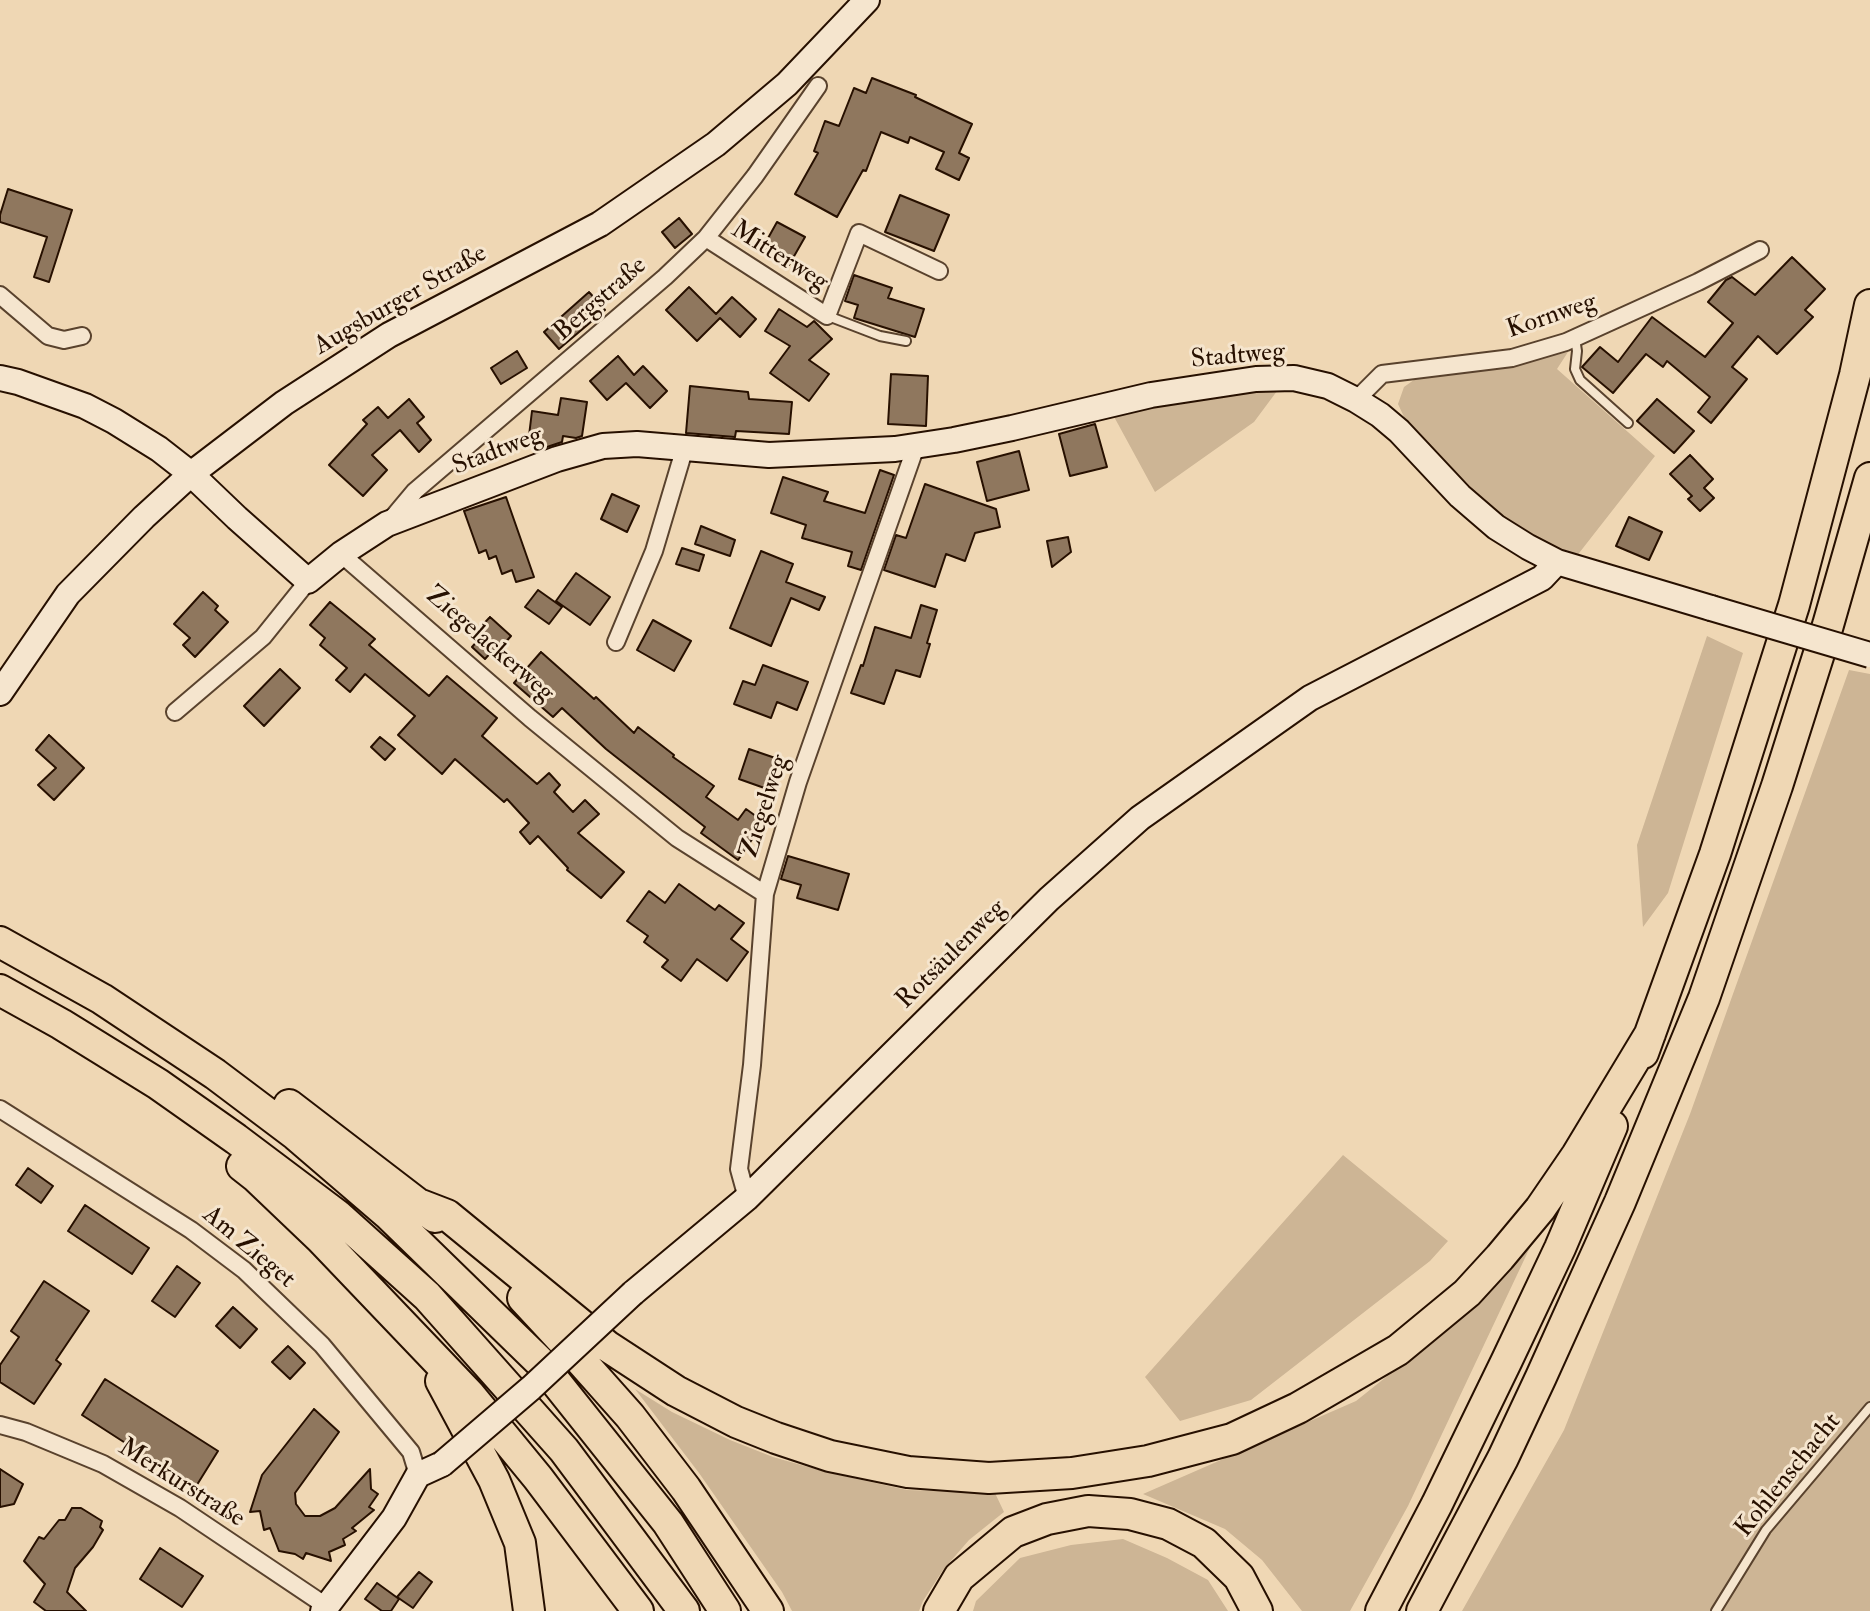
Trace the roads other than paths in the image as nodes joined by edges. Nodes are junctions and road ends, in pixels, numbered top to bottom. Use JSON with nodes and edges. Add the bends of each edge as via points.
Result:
{"nodes":[{"id":1,"x":867,"y":0,"type":"edge"},
{"id":2,"x":818,"y":86,"type":"dead end"},
{"id":3,"x":706,"y":238,"type":"junction"},
{"id":4,"x":1760,"y":250,"type":"dead end"},
{"id":5,"x":939,"y":271,"type":"dead end"},
{"id":6,"x":0,"y":295,"type":"edge"},
{"id":7,"x":1870,"y":305,"type":"edge"},
{"id":8,"x":827,"y":316,"type":"junction"},
{"id":9,"x":82,"y":336,"type":"dead end"},
{"id":10,"x":1575,"y":338,"type":"junction"},
{"id":11,"x":906,"y":341,"type":"dead end"},
{"id":12,"x":0,"y":378,"type":"edge"},
{"id":13,"x":1356,"y":400,"type":"junction"},
{"id":14,"x":1628,"y":423,"type":"dead end"},
{"id":15,"x":916,"y":446,"type":"junction"},
{"id":16,"x":685,"y":447,"type":"junction"},
{"id":17,"x":191,"y":474,"type":"junction"},
{"id":18,"x":1870,"y":478,"type":"edge"},
{"id":19,"x":387,"y":524,"type":"junction"},
{"id":20,"x":341,"y":554,"type":"junction"},
{"id":21,"x":1557,"y":562,"type":"junction"},
{"id":22,"x":308,"y":581,"type":"junction"},
{"id":23,"x":616,"y":642,"type":"dead end"},
{"id":24,"x":1870,"y":655,"type":"edge"},
{"id":25,"x":0,"y":693,"type":"edge"},
{"id":26,"x":175,"y":712,"type":"dead end"},
{"id":27,"x":765,"y":894,"type":"junction"},
{"id":28,"x":0,"y":942,"type":"edge"},
{"id":29,"x":0,"y":990,"type":"edge"},
{"id":30,"x":1650,"y":1034,"type":"junction"},
{"id":31,"x":215,"y":1074,"type":"junction"},
{"id":32,"x":158,"y":1084,"type":"junction"},
{"id":33,"x":0,"y":1109,"type":"edge"},
{"id":34,"x":747,"y":1198,"type":"junction"},
{"id":35,"x":421,"y":1205,"type":"junction"},
{"id":36,"x":423,"y":1347,"type":"junction"},
{"id":37,"x":1870,"y":1407,"type":"edge"},
{"id":38,"x":0,"y":1425,"type":"edge"},
{"id":39,"x":418,"y":1475,"type":"junction"},
{"id":40,"x":324,"y":1609,"type":"edge"},
{"id":41,"x":529,"y":1611,"type":"edge"},
{"id":42,"x":638,"y":1611,"type":"edge"},
{"id":43,"x":684,"y":1611,"type":"edge"},
{"id":44,"x":725,"y":1611,"type":"edge"},
{"id":45,"x":768,"y":1611,"type":"edge"},
{"id":46,"x":939,"y":1611,"type":"edge"},
{"id":47,"x":1257,"y":1611,"type":"edge"},
{"id":48,"x":1381,"y":1611,"type":"edge"},
{"id":49,"x":1422,"y":1611,"type":"edge"},
{"id":50,"x":1716,"y":1611,"type":"edge"}],
"edges":[{"from":1,"to":17,"type":"street","name":"Augsburger Straße","via":[[787,84],[716,144],[600,224],[389,335],[284,403]]},
{"from":2,"to":3,"type":"street","name":"Bergstraße"},
{"from":3,"to":8,"type":"street","name":"Mitterweg"},
{"from":3,"to":19,"type":"street","name":"Bergstraße","via":[[415,491]]},
{"from":4,"to":10,"type":"street","name":"Kornweg"},
{"from":5,"to":8,"type":"street","name":"Mitterweg","via":[[859,233]]},
{"from":6,"to":9,"type":"street","via":[[48,336]]},
{"from":7,"to":30,"type":"highway","via":[[1794,605],[1715,854]]},
{"from":8,"to":11,"type":"lane","name":"Mitterweg"},
{"from":10,"to":13,"type":"street","name":"Kornweg","via":[[1512,358],[1382,374]]},
{"from":10,"to":14,"type":"lane","via":[[1580,380]]},
{"from":12,"to":17,"type":"street","via":[[50,392],[114,421]]},
{"from":13,"to":15,"type":"street","name":"Stadtweg","via":[[1294,378],[1256,379],[1151,395]]},
{"from":13,"to":21,"type":"street","name":"Stadtweg","via":[[1399,431],[1496,527]]},
{"from":15,"to":16,"type":"street","name":"Stadtweg","via":[[769,455]]},
{"from":15,"to":27,"type":"street","name":"Ziegelweg","via":[[798,782]]},
{"from":16,"to":19,"type":"street","name":"Stadtweg","via":[[603,446]]},
{"from":16,"to":23,"type":"street","via":[[654,551]]},
{"from":17,"to":22,"type":"street"},
{"from":17,"to":25,"type":"street","name":"Augsburger Straße","via":[[68,594]]},
{"from":18,"to":49,"type":"highway","via":[[1782,771],[1704,998],[1541,1377]]},
{"from":19,"to":20,"type":"street","name":"Stadtweg"},
{"from":20,"to":22,"type":"street"},
{"from":20,"to":27,"type":"street","name":"Ziegelackerweg","via":[[677,838]]},
{"from":21,"to":24,"type":"street","name":"Stadtweg","bridge":true},
{"from":21,"to":34,"type":"street","name":"Rotsäulenweg","via":[[1542,578],[1310,698],[1140,818],[1049,899]]},
{"from":22,"to":26,"type":"street","via":[[263,637]]},
{"from":27,"to":34,"type":"street","name":"Ziegelweg","via":[[739,1169]]},
{"from":28,"to":31,"type":"highway","via":[[102,999]]},
{"from":29,"to":32,"type":"highway"},
{"from":30,"to":35,"type":"highway","via":[[1540,1209],[1467,1293],[1398,1350],[1232,1439],[1148,1461],[1072,1473],[989,1478],[908,1472],[830,1456],[736,1422],[607,1346],[447,1215]]},
{"from":30,"to":48,"type":"highway","via":[[1560,1248]]},
{"from":31,"to":35,"type":"highway","via":[[249,1079]]},
{"from":31,"to":44,"type":"highway","via":[[388,1214],[539,1361],[668,1523]]},
{"from":32,"to":36,"type":"highway","via":[[195,1130],[310,1228]]},
{"from":32,"to":43,"type":"highway","via":[[337,1215],[427,1296],[564,1450]]},
{"from":33,"to":39,"type":"street","name":"Am Zieget","via":[[191,1230],[244,1270],[322,1345],[411,1452]]},
{"from":34,"to":39,"type":"street","name":"Rotsäulenweg","bridge":true,"via":[[442,1464]]},
{"from":35,"to":45,"type":"highway","via":[[501,1275],[630,1416]]},
{"from":36,"to":41,"type":"highway","via":[[494,1480],[520,1543]]},
{"from":36,"to":42,"type":"highway","via":[[538,1478]]},
{"from":37,"to":50,"type":"lane","name":"Kohlenschacht","via":[[1766,1530]]},
{"from":38,"to":40,"type":"street","name":"Merkurstraße","via":[[115,1470],[180,1508]]},
{"from":39,"to":40,"type":"street","via":[[394,1518]]},
{"from":46,"to":47,"type":"highway","via":[[959,1577],[1013,1532],[1088,1511],[1168,1524],[1204,1543],[1239,1577]]}]}
